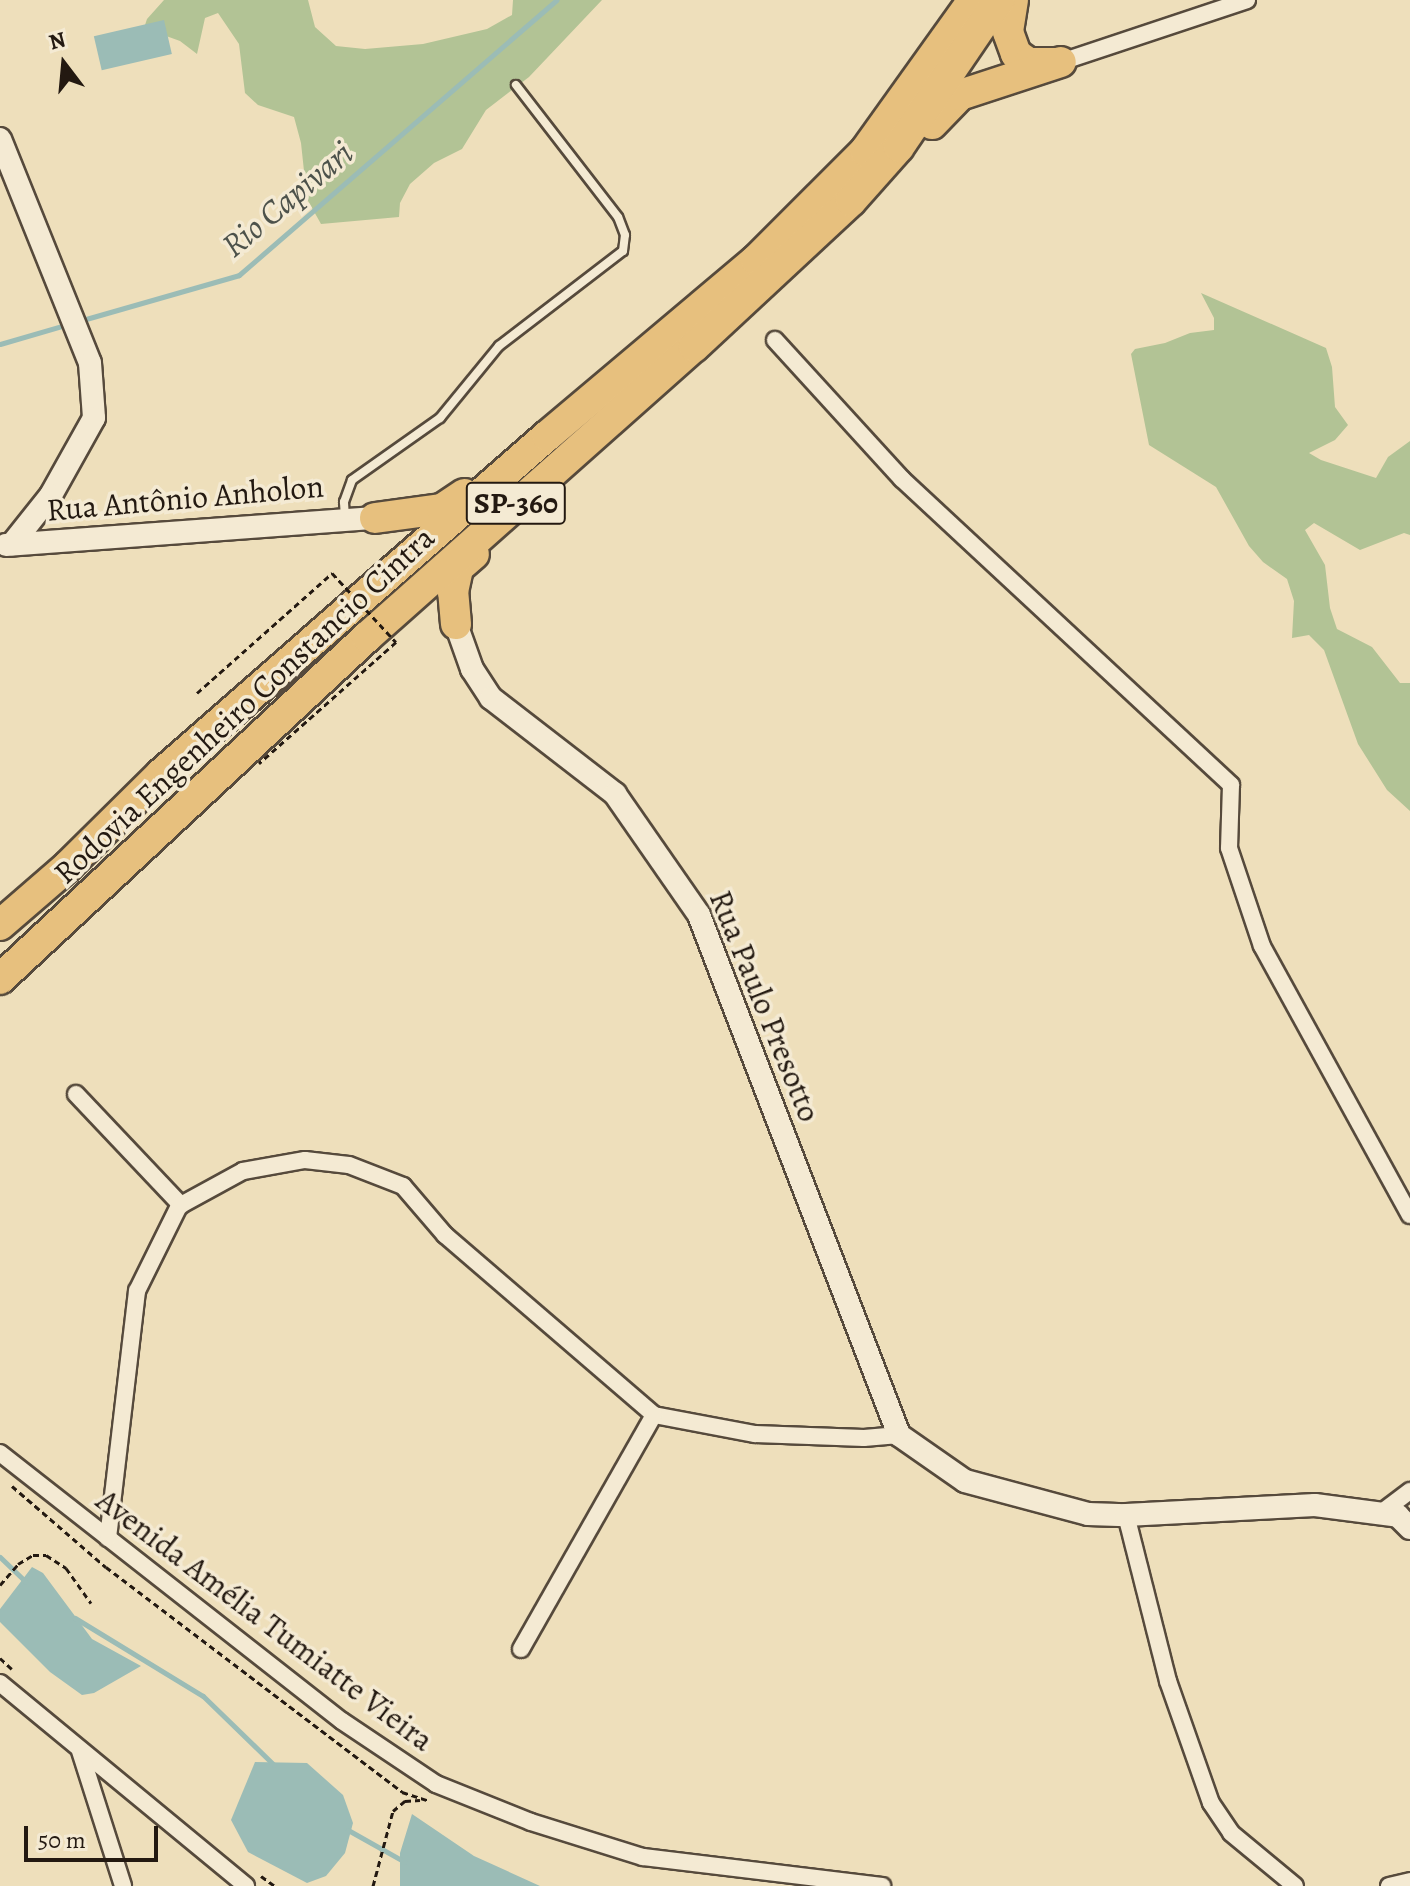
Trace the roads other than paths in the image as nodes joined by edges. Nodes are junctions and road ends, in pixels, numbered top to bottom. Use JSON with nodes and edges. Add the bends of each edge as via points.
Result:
{"nodes":[{"id":1,"x":973,"y":0,"type":"edge"},
{"id":2,"x":999,"y":0,"type":"edge"},
{"id":3,"x":1013,"y":0,"type":"edge"},
{"id":4,"x":1247,"y":0,"type":"edge"},
{"id":5,"x":1061,"y":62,"type":"junction"},
{"id":6,"x":516,"y":85,"type":"dead end"},
{"id":7,"x":0,"y":139,"type":"edge"},
{"id":8,"x":851,"y":201,"type":"junction"},
{"id":9,"x":775,"y":340,"type":"dead end"},
{"id":10,"x":547,"y":436,"type":"junction"},
{"id":11,"x":545,"y":477,"type":"junction"},
{"id":12,"x":345,"y":517,"type":"junction"},
{"id":13,"x":375,"y":518,"type":"junction"},
{"id":14,"x":6,"y":545,"type":"edge"},
{"id":15,"x":346,"y":612,"type":"junction"},
{"id":16,"x":456,"y":624,"type":"junction"},
{"id":17,"x":367,"y":637,"type":"junction"},
{"id":18,"x":0,"y":925,"type":"edge"},
{"id":19,"x":0,"y":979,"type":"edge"},
{"id":20,"x":76,"y":1094,"type":"dead end"},
{"id":21,"x":181,"y":1205,"type":"junction"},
{"id":22,"x":1410,"y":1215,"type":"edge"},
{"id":23,"x":654,"y":1415,"type":"junction"},
{"id":24,"x":899,"y":1435,"type":"junction"},
{"id":25,"x":0,"y":1453,"type":"edge"},
{"id":26,"x":1410,"y":1491,"type":"edge"},
{"id":27,"x":1382,"y":1512,"type":"junction"},
{"id":28,"x":1126,"y":1515,"type":"junction"},
{"id":29,"x":1410,"y":1528,"type":"edge"},
{"id":30,"x":108,"y":1538,"type":"junction"},
{"id":31,"x":521,"y":1649,"type":"dead end"},
{"id":32,"x":0,"y":1683,"type":"edge"},
{"id":33,"x":79,"y":1750,"type":"junction"},
{"id":34,"x":1410,"y":1881,"type":"edge"},
{"id":35,"x":123,"y":1886,"type":"edge"},
{"id":36,"x":246,"y":1886,"type":"edge"},
{"id":37,"x":882,"y":1886,"type":"edge"},
{"id":38,"x":1295,"y":1886,"type":"edge"},
{"id":39,"x":1389,"y":1886,"type":"edge"}],
"edges":[{"from":1,"to":10,"type":"highway","name":"Rodovia Engenheiro Constancio Cintra","number":"SP-360","via":[[865,151],[756,260]]},
{"from":2,"to":8,"type":"highway","name":"Rodovia Engenheiro Constancio Cintra","number":"SP-360","via":[[899,147]]},
{"from":3,"to":5,"type":"highway","via":[[1008,32],[1016,54],[1029,63]]},
{"from":4,"to":5,"type":"street"},
{"from":5,"to":8,"type":"highway","via":[[960,95]]},
{"from":6,"to":12,"type":"lane","via":[[618,217],[625,235],[623,251],[499,346],[440,418],[352,480]]},
{"from":7,"to":14,"type":"street","via":[[90,363],[94,418],[51,495]]},
{"from":8,"to":11,"type":"highway","name":"Rodovia Engenheiro Constancio Cintra","number":"SP-360"},
{"from":9,"to":22,"type":"street","via":[[902,479],[1231,785],[1229,848],[1262,946]]},
{"from":10,"to":13,"type":"highway","via":[[442,509]]},
{"from":10,"to":15,"type":"highway","name":"Rodovia Engenheiro Constancio Cintra","number":"SP-360"},
{"from":11,"to":16,"type":"highway","via":[[458,568],[453,592]]},
{"from":11,"to":17,"type":"highway","name":"Rodovia Engenheiro Constancio Cintra","number":"SP-360"},
{"from":12,"to":13,"type":"street","name":"Rua Antônio Anholon"},
{"from":12,"to":14,"type":"street","name":"Rua Antônio Anholon"},
{"from":13,"to":15,"type":"highway","via":[[404,526],[410,533]]},
{"from":15,"to":18,"type":"highway","name":"Rodovia Engenheiro Constancio Cintra","number":"SP-360"},
{"from":16,"to":17,"type":"highway","via":[[444,593],[432,587]]},
{"from":16,"to":24,"type":"street","name":"Rua Paulo Presotto","via":[[472,669],[491,698],[615,794],[699,915]]},
{"from":17,"to":19,"type":"highway","name":"Rodovia Engenheiro Constancio Cintra","number":"SP-360"},
{"from":20,"to":21,"type":"street"},
{"from":21,"to":23,"type":"street","via":[[243,1171],[305,1160],[349,1165],[403,1186],[445,1235]]},
{"from":21,"to":30,"type":"street","via":[[137,1291]]},
{"from":23,"to":24,"type":"street","via":[[755,1434]]},
{"from":23,"to":31,"type":"street"},
{"from":24,"to":28,"type":"street","via":[[965,1481],[1088,1514]]},
{"from":25,"to":30,"type":"street","name":"Avenida Amélia Tumiatte Vieira"},
{"from":26,"to":27,"type":"street"},
{"from":27,"to":28,"type":"street","via":[[1315,1505]]},
{"from":27,"to":29,"type":"street","via":[[1398,1516]]},
{"from":28,"to":38,"type":"street","via":[[1168,1681],[1211,1803],[1231,1833]]},
{"from":30,"to":37,"type":"street","name":"Avenida Amélia Tumiatte Vieira","via":[[342,1721],[436,1784],[531,1822],[643,1857]]},
{"from":32,"to":33,"type":"street"},
{"from":33,"to":35,"type":"street"},
{"from":33,"to":36,"type":"street"},
{"from":34,"to":39,"type":"street"}]}
